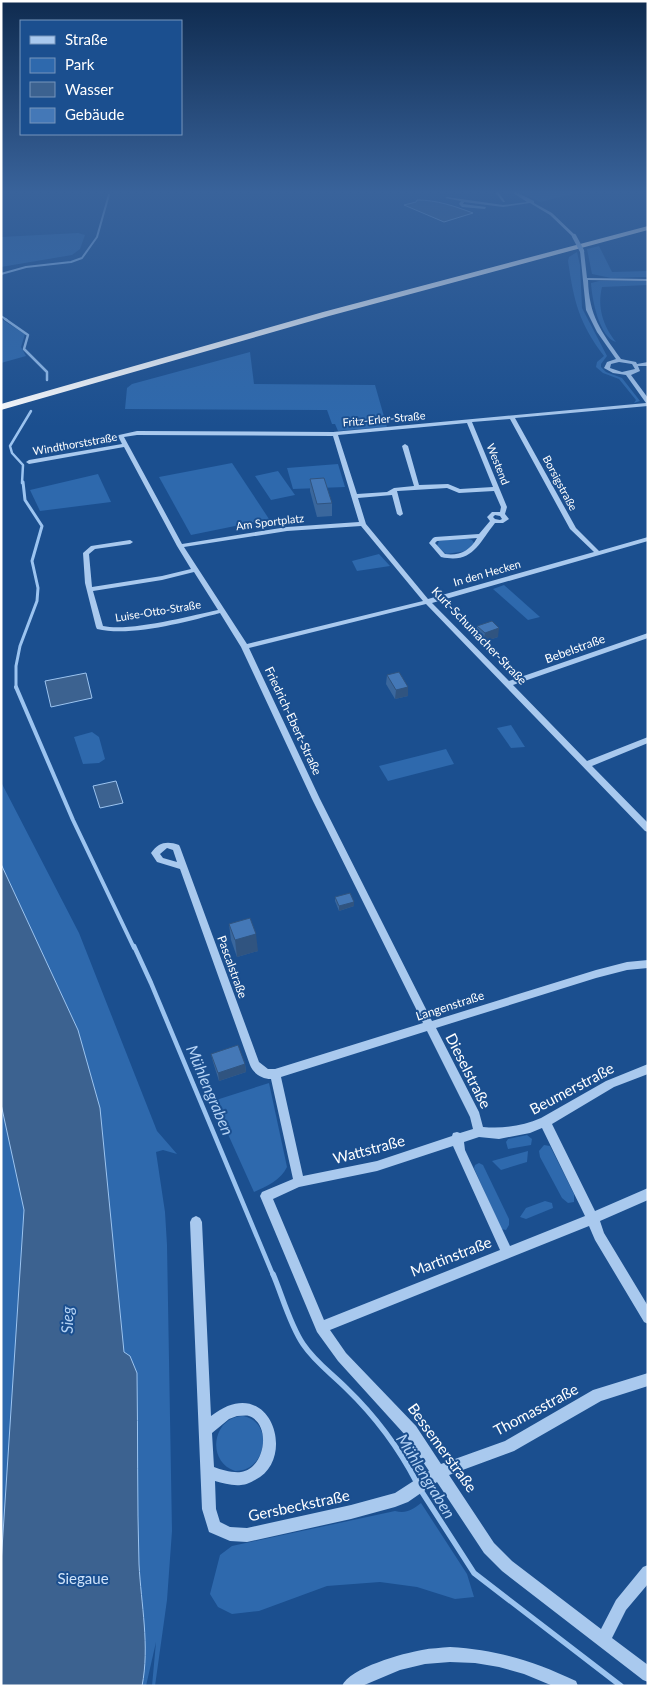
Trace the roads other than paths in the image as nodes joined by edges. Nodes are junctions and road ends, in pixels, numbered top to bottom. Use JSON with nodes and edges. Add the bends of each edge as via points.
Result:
{"nodes":[{"id":1,"x":472,"y":270,"type":"edge"},
{"id":2,"x":492,"y":270,"type":"edge"},
{"id":3,"x":584,"y":270,"type":"edge"},
{"id":4,"x":585,"y":279,"type":"junction"},
{"id":5,"x":648,"y":280,"type":"edge"},
{"id":6,"x":619,"y":360,"type":"junction"},
{"id":7,"x":648,"y":364,"type":"edge"},
{"id":8,"x":637,"y":365,"type":"junction"},
{"id":9,"x":628,"y":374,"type":"junction"},
{"id":10,"x":1,"y":400,"type":"edge"},
{"id":11,"x":648,"y":403,"type":"edge"},
{"id":12,"x":1,"y":407,"type":"edge"},
{"id":13,"x":512,"y":417,"type":"junction"},
{"id":14,"x":469,"y":422,"type":"junction"},
{"id":15,"x":335,"y":434,"type":"junction"},
{"id":16,"x":121,"y":436,"type":"joint"},
{"id":17,"x":126,"y":445,"type":"junction"},
{"id":18,"x":406,"y":446,"type":"dead end"},
{"id":19,"x":29,"y":462,"type":"dead end"},
{"id":20,"x":416,"y":484,"type":"junction"},
{"id":21,"x":497,"y":489,"type":"junction"},
{"id":22,"x":395,"y":490,"type":"junction"},
{"id":23,"x":354,"y":496,"type":"junction"},
{"id":24,"x":400,"y":514,"type":"dead end"},
{"id":25,"x":363,"y":524,"type":"junction"},
{"id":26,"x":481,"y":536,"type":"junction"},
{"id":27,"x":648,"y":539,"type":"edge"},
{"id":28,"x":130,"y":542,"type":"dead end"},
{"id":29,"x":180,"y":546,"type":"junction"},
{"id":30,"x":598,"y":553,"type":"junction"},
{"id":31,"x":195,"y":570,"type":"junction"},
{"id":32,"x":90,"y":589,"type":"junction"},
{"id":33,"x":427,"y":602,"type":"junction"},
{"id":34,"x":221,"y":611,"type":"junction"},
{"id":35,"x":648,"y":635,"type":"edge"},
{"id":36,"x":245,"y":647,"type":"junction"},
{"id":37,"x":509,"y":684,"type":"junction"},
{"id":38,"x":648,"y":740,"type":"edge"},
{"id":39,"x":586,"y":765,"type":"junction"},
{"id":40,"x":648,"y":829,"type":"edge"},
{"id":41,"x":183,"y":868,"type":"dead end"},
{"id":42,"x":648,"y":964,"type":"edge"},
{"id":43,"x":428,"y":1026,"type":"junction"},
{"id":44,"x":648,"y":1069,"type":"edge"},
{"id":45,"x":262,"y":1072,"type":"joint"},
{"id":46,"x":275,"y":1074,"type":"junction"},
{"id":47,"x":545,"y":1122,"type":"junction"},
{"id":48,"x":479,"y":1132,"type":"junction"},
{"id":49,"x":457,"y":1137,"type":"junction"},
{"id":50,"x":299,"y":1182,"type":"junction"},
{"id":51,"x":648,"y":1194,"type":"edge"},
{"id":52,"x":266,"y":1196,"type":"joint"},
{"id":53,"x":593,"y":1219,"type":"junction"},
{"id":54,"x":196,"y":1222,"type":"dead end"},
{"id":55,"x":507,"y":1252,"type":"junction"},
{"id":56,"x":648,"y":1318,"type":"edge"},
{"id":57,"x":321,"y":1328,"type":"junction"},
{"id":58,"x":648,"y":1379,"type":"edge"},
{"id":59,"x":205,"y":1430,"type":"junction"},
{"id":60,"x":208,"y":1472,"type":"junction"},
{"id":61,"x":436,"y":1473,"type":"junction"},
{"id":62,"x":648,"y":1572,"type":"edge"},
{"id":63,"x":603,"y":1641,"type":"junction"},
{"id":64,"x":648,"y":1674,"type":"edge"},
{"id":65,"x":349,"y":1686,"type":"edge"},
{"id":66,"x":571,"y":1686,"type":"edge"}],
"edges":[{"from":1,"to":10,"type":"highway"},
{"from":2,"to":12,"type":"highway"},
{"from":3,"to":4,"type":"street","bridge":true},
{"from":4,"to":5,"type":"street"},
{"from":4,"to":6,"type":"street","via":[[590,314]]},
{"from":6,"to":8,"type":"street"},
{"from":6,"to":9,"type":"street","via":[[609,363],[608,368]]},
{"from":7,"to":8,"type":"street"},
{"from":8,"to":9,"type":"street","via":[[638,370]]},
{"from":9,"to":11,"type":"street"},
{"from":11,"to":13,"type":"street","name":"Fritz-Erler-Straße"},
{"from":13,"to":14,"type":"street","name":"Fritz-Erler-Straße"},
{"from":13,"to":30,"type":"street","name":"Borsigstraße","via":[[573,529]]},
{"from":14,"to":15,"type":"street","name":"Fritz-Erler-Straße"},
{"from":14,"to":21,"type":"street","name":"Westend"},
{"from":15,"to":16,"type":"street","name":"Fritz-Erler-Straße","via":[[137,433]]},
{"from":15,"to":23,"type":"street","name":"Kurt-Schumacher-Straße"},
{"from":16,"to":17,"type":"street","name":"Friedrich-Ebert-Straße"},
{"from":17,"to":19,"type":"street","name":"Windthorststraße"},
{"from":17,"to":29,"type":"street","name":"Friedrich-Ebert-Straße"},
{"from":18,"to":20,"type":"street"},
{"from":20,"to":21,"type":"street","via":[[459,490]]},
{"from":20,"to":22,"type":"street"},
{"from":21,"to":26,"type":"street","name":"Westend","via":[[504,507],[502,514],[491,515],[493,521]]},
{"from":22,"to":23,"type":"street"},
{"from":22,"to":24,"type":"street"},
{"from":23,"to":25,"type":"street","name":"Kurt-Schumacher-Straße"},
{"from":25,"to":29,"type":"street","name":"Am Sportplatz","via":[[303,528]]},
{"from":25,"to":33,"type":"street","name":"Kurt-Schumacher-Straße"},
{"from":26,"to":26,"type":"street","via":[[435,539],[432,543],[444,556],[455,557],[473,550]]},
{"from":27,"to":30,"type":"street","name":"In den Hecken"},
{"from":28,"to":32,"type":"street","name":"Luise-Otto-Straße","via":[[93,547],[87,551]]},
{"from":29,"to":31,"type":"street","name":"Friedrich-Ebert-Straße"},
{"from":30,"to":33,"type":"street","name":"In den Hecken"},
{"from":31,"to":32,"type":"street"},
{"from":31,"to":34,"type":"street","name":"Friedrich-Ebert-Straße"},
{"from":32,"to":34,"type":"street","name":"Luise-Otto-Straße","via":[[99,624],[108,630]]},
{"from":33,"to":36,"type":"street","name":"In den Hecken"},
{"from":33,"to":37,"type":"street","name":"Kurt-Schumacher-Straße"},
{"from":34,"to":36,"type":"street","name":"Friedrich-Ebert-Straße"},
{"from":35,"to":37,"type":"street","name":"Bebelstraße"},
{"from":36,"to":43,"type":"street","name":"Friedrich-Ebert-Straße"},
{"from":37,"to":39,"type":"street","name":"Kurt-Schumacher-Straße"},
{"from":38,"to":39,"type":"street"},
{"from":39,"to":40,"type":"street","name":"Kurt-Schumacher-Straße"},
{"from":41,"to":45,"type":"street","name":"Pascalstraße","via":[[248,1049]]},
{"from":42,"to":43,"type":"street","name":"Langenstraße","via":[[596,974]]},
{"from":43,"to":46,"type":"street","name":"Langenstraße"},
{"from":43,"to":48,"type":"street","name":"Dieselstraße"},
{"from":44,"to":47,"type":"street","name":"Beumerstraße","via":[[610,1084]]},
{"from":45,"to":46,"type":"street","name":"Langenstraße"},
{"from":46,"to":50,"type":"street"},
{"from":47,"to":48,"type":"street","name":"Beumerstraße","via":[[514,1132]]},
{"from":47,"to":53,"type":"street"},
{"from":48,"to":49,"type":"street","name":"Wattstraße"},
{"from":49,"to":50,"type":"street","name":"Wattstraße","via":[[377,1166]]},
{"from":49,"to":55,"type":"street"},
{"from":50,"to":52,"type":"street","name":"Wattstraße"},
{"from":51,"to":53,"type":"street","name":"Martinstraße"},
{"from":52,"to":57,"type":"street","name":"Bessemerstraße"},
{"from":53,"to":55,"type":"street","name":"Martinstraße"},
{"from":53,"to":56,"type":"street","via":[[598,1236]]},
{"from":54,"to":59,"type":"street","name":"Gersbeckstraße"},
{"from":55,"to":57,"type":"street","name":"Martinstraße"},
{"from":57,"to":61,"type":"street","name":"Bessemerstraße","via":[[342,1357],[411,1431]]},
{"from":58,"to":61,"type":"street","name":"Thomasstraße","via":[[598,1395],[509,1446]]},
{"from":59,"to":60,"type":"street","name":"Gersbeckstraße"},
{"from":59,"to":60,"type":"street","via":[[227,1413],[245,1409],[261,1417],[270,1435],[268,1456],[255,1474],[236,1479]]},
{"from":60,"to":61,"type":"street","name":"Gersbeckstraße","via":[[209,1509],[214,1527],[230,1534],[247,1535],[403,1497]]},
{"from":61,"to":63,"type":"street","name":"Bessemerstraße","via":[[489,1548]]},
{"from":62,"to":63,"type":"street","via":[[621,1605]]},
{"from":63,"to":64,"type":"street","name":"Bessemerstraße"},
{"from":65,"to":66,"type":"street","via":[[398,1661],[454,1654],[484,1656],[512,1663]]}]}
